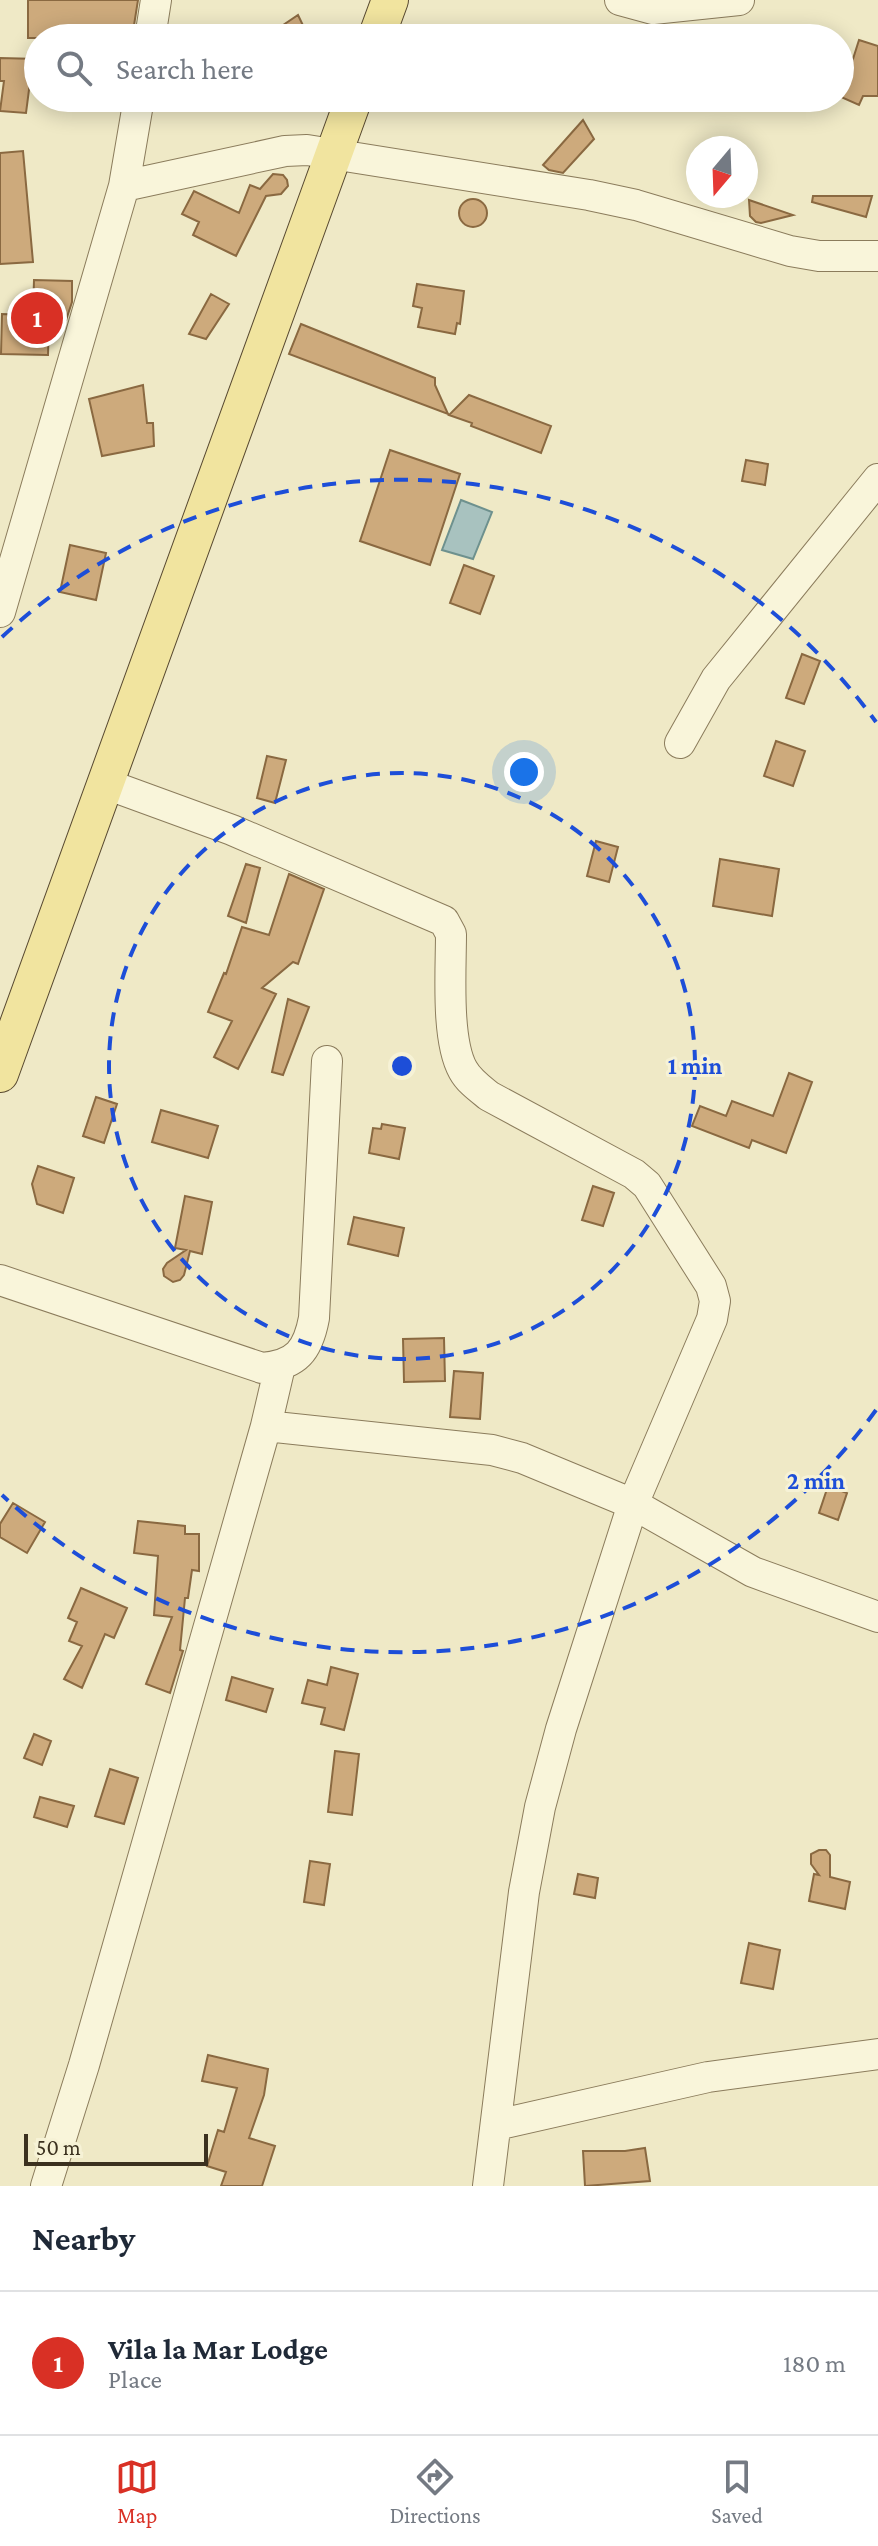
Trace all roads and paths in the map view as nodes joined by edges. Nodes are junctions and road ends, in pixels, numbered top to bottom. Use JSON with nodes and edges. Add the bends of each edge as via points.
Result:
{"nodes":[{"id":1,"x":156,"y":0,"type":"edge"},
{"id":2,"x":390,"y":0,"type":"edge"},
{"id":3,"x":620,"y":0,"type":"edge"},
{"id":4,"x":739,"y":0,"type":"edge"},
{"id":5,"x":680,"y":4,"type":"edge"},
{"id":6,"x":152,"y":24,"type":"edge"},
{"id":7,"x":381,"y":24,"type":"edge"},
{"id":8,"x":137,"y":112,"type":"edge"},
{"id":9,"x":349,"y":112,"type":"edge"},
{"id":10,"x":334,"y":153,"type":"junction"},
{"id":11,"x":124,"y":186,"type":"junction"},
{"id":12,"x":878,"y":256,"type":"edge"},
{"id":13,"x":878,"y":479,"type":"edge"},
{"id":14,"x":0,"y":612,"type":"edge"},
{"id":15,"x":680,"y":743,"type":"dead end"},
{"id":16,"x":106,"y":784,"type":"junction"},
{"id":17,"x":327,"y":1061,"type":"dead end"},
{"id":18,"x":0,"y":1074,"type":"edge"},
{"id":19,"x":0,"y":1280,"type":"edge"},
{"id":20,"x":280,"y":1366,"type":"junction"},
{"id":21,"x":266,"y":1426,"type":"junction"},
{"id":22,"x":633,"y":1504,"type":"junction"},
{"id":23,"x":878,"y":1617,"type":"edge"},
{"id":24,"x":878,"y":2054,"type":"edge"},
{"id":25,"x":496,"y":2125,"type":"junction"},
{"id":26,"x":46,"y":2186,"type":"edge"},
{"id":27,"x":488,"y":2186,"type":"edge"}],
"edges":[{"from":1,"to":6,"type":"street"},
{"from":2,"to":7,"type":"main road"},
{"from":3,"to":5,"type":"street","via":[[653,9]]},
{"from":4,"to":5,"type":"street"},
{"from":8,"to":11,"type":"street"},
{"from":9,"to":10,"type":"main road"},
{"from":10,"to":11,"type":"street","via":[[285,151]]},
{"from":10,"to":12,"type":"street","via":[[636,205],[790,251]]},
{"from":10,"to":16,"type":"main road"},
{"from":11,"to":14,"type":"street"},
{"from":13,"to":15,"type":"street","via":[[731,660]]},
{"from":16,"to":18,"type":"main road"},
{"from":16,"to":22,"type":"street","via":[[232,830],[444,921],[451,934],[453,1036],[472,1082],[647,1185],[711,1286],[715,1301]]},
{"from":17,"to":20,"type":"street","via":[[314,1318],[310,1340],[299,1355]]},
{"from":19,"to":20,"type":"street","via":[[262,1368]]},
{"from":20,"to":21,"type":"street"},
{"from":21,"to":22,"type":"street","via":[[492,1450]]},
{"from":21,"to":26,"type":"street"},
{"from":22,"to":23,"type":"street","via":[[753,1572]]},
{"from":22,"to":25,"type":"street","via":[[540,1807],[524,1892]]},
{"from":24,"to":25,"type":"street","via":[[708,2077]]},
{"from":25,"to":27,"type":"street"}]}
